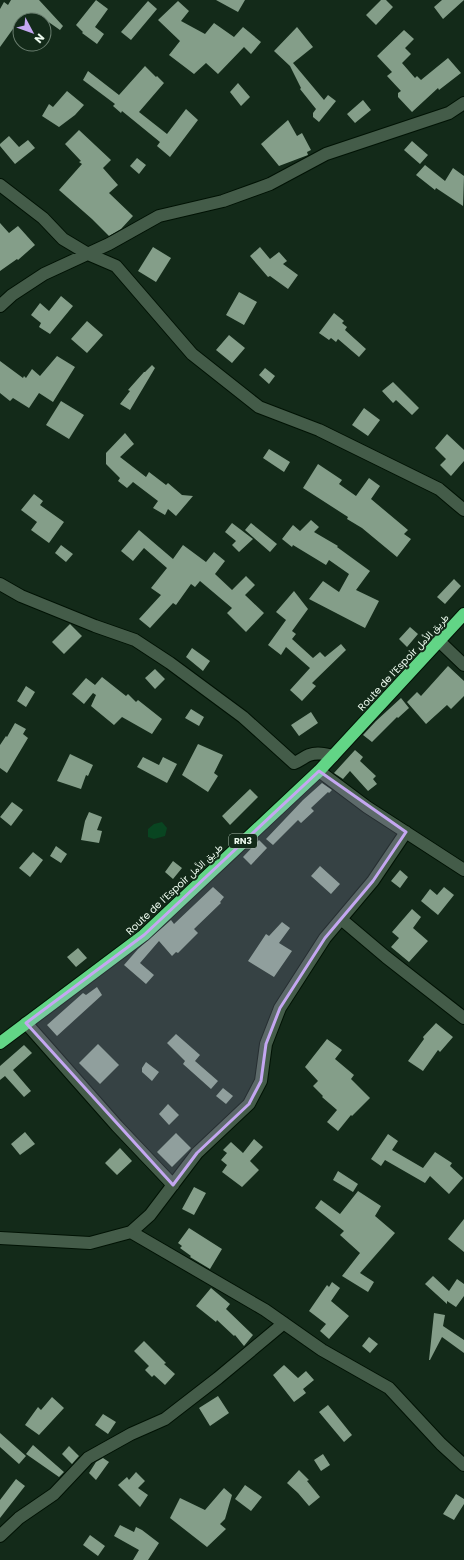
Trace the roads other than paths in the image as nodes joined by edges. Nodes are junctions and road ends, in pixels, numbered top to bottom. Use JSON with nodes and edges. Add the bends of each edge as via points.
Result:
{"nodes":[{"id":1,"x":464,"y":103,"type":"edge"},
{"id":2,"x":0,"y":185,"type":"edge"},
{"id":3,"x":88,"y":254,"type":"junction"},
{"id":4,"x":0,"y":306,"type":"edge"},
{"id":5,"x":464,"y":510,"type":"edge"},
{"id":6,"x":0,"y":584,"type":"edge"},
{"id":7,"x":464,"y":614,"type":"edge"},
{"id":8,"x":438,"y":640,"type":"junction"},
{"id":9,"x":464,"y":665,"type":"edge"},
{"id":10,"x":333,"y":756,"type":"junction"},
{"id":11,"x":319,"y":771,"type":"junction"},
{"id":12,"x":406,"y":832,"type":"junction"},
{"id":13,"x":464,"y":870,"type":"edge"},
{"id":14,"x":341,"y":919,"type":"junction"},
{"id":15,"x":464,"y":1018,"type":"edge"},
{"id":16,"x":26,"y":1023,"type":"junction"},
{"id":17,"x":0,"y":1043,"type":"edge"},
{"id":18,"x":173,"y":1185,"type":"junction"},
{"id":19,"x":131,"y":1232,"type":"junction"},
{"id":20,"x":0,"y":1238,"type":"edge"},
{"id":21,"x":284,"y":1324,"type":"junction"},
{"id":22,"x":464,"y":1465,"type":"edge"},
{"id":23,"x":0,"y":1536,"type":"edge"}],
"edges":[{"from":1,"to":3,"type":"street","via":[[449,113],[326,154],[270,184],[223,201],[159,216]]},
{"from":2,"to":3,"type":"street","via":[[43,218],[63,239]]},
{"from":3,"to":4,"type":"street","via":[[44,274]]},
{"from":3,"to":5,"type":"street","via":[[116,266],[192,354],[259,407],[319,430],[439,489]]},
{"from":6,"to":10,"type":"street","via":[[28,599],[136,640],[243,717],[294,763],[320,753]]},
{"from":7,"to":8,"type":"highway","name":"Route de l’Espoir طريق الأمل","number":"RN3"},
{"from":8,"to":9,"type":"street"},
{"from":8,"to":10,"type":"highway","name":"Route de l’Espoir طريق الأمل","number":"RN3"},
{"from":10,"to":11,"type":"highway","name":"Route de l’Espoir طريق الأمل","number":"RN3"},
{"from":11,"to":12,"type":"street"},
{"from":11,"to":16,"type":"highway","name":"Route de l’Espoir طريق الأمل","number":"RN3","via":[[144,935]]},
{"from":12,"to":13,"type":"street"},
{"from":12,"to":14,"type":"street","via":[[373,881]]},
{"from":14,"to":15,"type":"street"},
{"from":14,"to":18,"type":"street","via":[[325,938],[280,1008],[266,1044],[261,1081],[249,1104],[197,1153]]},
{"from":16,"to":17,"type":"highway","name":"Route de l’Espoir طريق الأمل","number":"RN3"},
{"from":16,"to":18,"type":"street"},
{"from":18,"to":19,"type":"street","via":[[150,1215]]},
{"from":19,"to":20,"type":"street","via":[[90,1243]]},
{"from":19,"to":21,"type":"street","via":[[265,1310]]},
{"from":21,"to":22,"type":"street","via":[[322,1350],[389,1388]]},
{"from":21,"to":23,"type":"street","via":[[165,1419],[88,1458],[54,1494],[19,1518]]}]}
